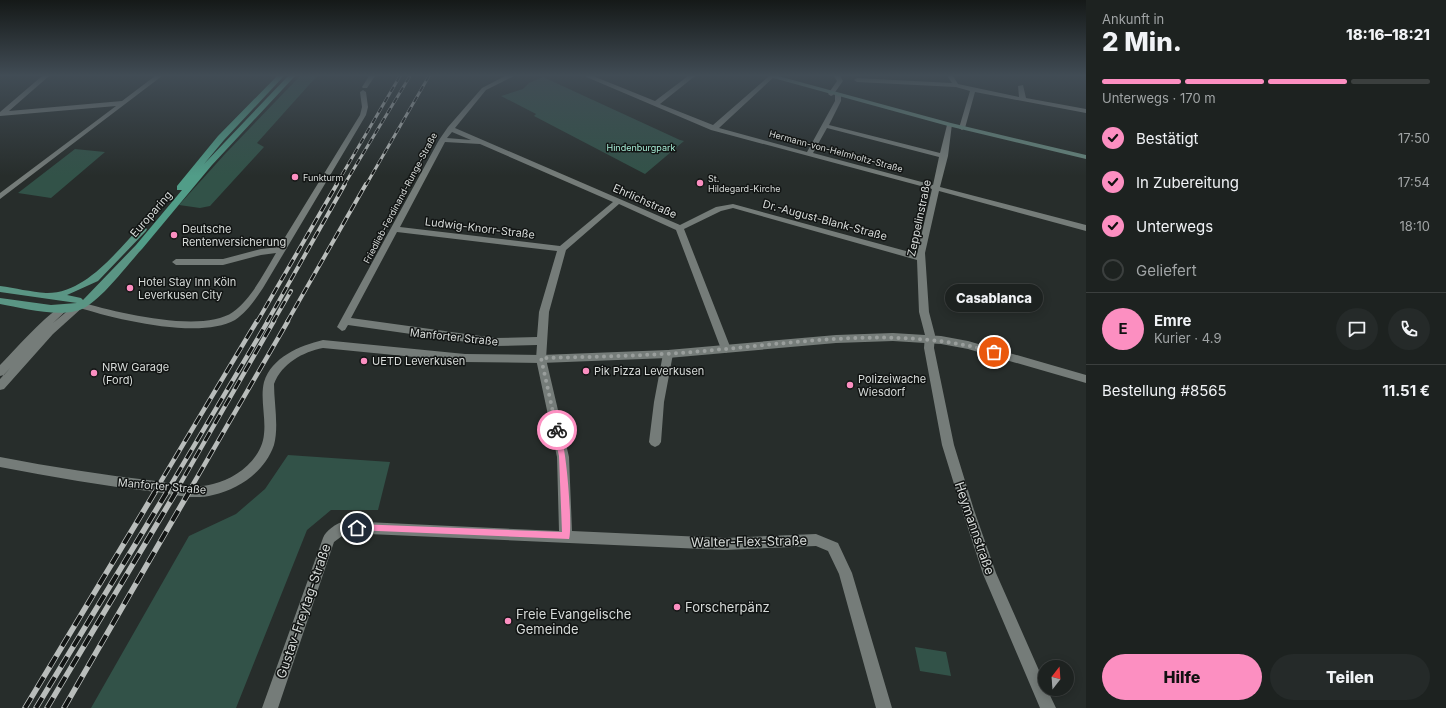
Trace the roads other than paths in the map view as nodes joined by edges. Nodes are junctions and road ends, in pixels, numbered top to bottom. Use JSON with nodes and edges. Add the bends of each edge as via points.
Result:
{"nodes":[{"id":1,"x":56,"y":109,"type":"edge"},
{"id":2,"x":116,"y":109,"type":"edge"},
{"id":3,"x":249,"y":109,"type":"edge"},
{"id":4,"x":260,"y":109,"type":"edge"},
{"id":5,"x":364,"y":109,"type":"edge"},
{"id":6,"x":467,"y":109,"type":"edge"},
{"id":7,"x":664,"y":109,"type":"edge"},
{"id":8,"x":735,"y":109,"type":"edge"},
{"id":9,"x":834,"y":109,"type":"edge"},
{"id":10,"x":890,"y":109,"type":"edge"},
{"id":11,"x":967,"y":109,"type":"edge"},
{"id":12,"x":1075,"y":109,"type":"edge"},
{"id":13,"x":1086,"y":111,"type":"edge"},
{"id":14,"x":1,"y":114,"type":"edge"},
{"id":15,"x":950,"y":125,"type":"junction"},
{"id":16,"x":825,"y":126,"type":"junction"},
{"id":17,"x":450,"y":128,"type":"junction"},
{"id":18,"x":962,"y":128,"type":"junction"},
{"id":19,"x":713,"y":129,"type":"junction"},
{"id":20,"x":442,"y":140,"type":"junction"},
{"id":21,"x":482,"y":142,"type":"junction"},
{"id":22,"x":809,"y":155,"type":"junction"},
{"id":23,"x":944,"y":156,"type":"junction"},
{"id":24,"x":1086,"y":157,"type":"edge"},
{"id":25,"x":936,"y":188,"type":"junction"},
{"id":26,"x":0,"y":197,"type":"edge"},
{"id":27,"x":618,"y":201,"type":"junction"},
{"id":28,"x":680,"y":228,"type":"junction"},
{"id":29,"x":1086,"y":228,"type":"edge"},
{"id":30,"x":144,"y":229,"type":"joint"},
{"id":31,"x":395,"y":230,"type":"junction"},
{"id":32,"x":139,"y":247,"type":"joint"},
{"id":33,"x":282,"y":249,"type":"junction"},
{"id":34,"x":562,"y":249,"type":"junction"},
{"id":35,"x":920,"y":258,"type":"junction"},
{"id":36,"x":176,"y":262,"type":"dead end"},
{"id":37,"x":95,"y":280,"type":"junction"},
{"id":38,"x":0,"y":289,"type":"edge"},
{"id":39,"x":47,"y":296,"type":"junction"},
{"id":40,"x":0,"y":301,"type":"edge"},
{"id":41,"x":79,"y":303,"type":"junction"},
{"id":42,"x":63,"y":309,"type":"junction"},
{"id":43,"x":343,"y":324,"type":"joint"},
{"id":44,"x":929,"y":340,"type":"junction"},
{"id":45,"x":541,"y":341,"type":"junction"},
{"id":46,"x":726,"y":349,"type":"junction"},
{"id":47,"x":668,"y":354,"type":"junction"},
{"id":48,"x":541,"y":358,"type":"junction"},
{"id":49,"x":0,"y":372,"type":"edge"},
{"id":50,"x":1086,"y":379,"type":"edge"},
{"id":51,"x":0,"y":386,"type":"edge"},
{"id":52,"x":654,"y":442,"type":"dead end"},
{"id":53,"x":0,"y":462,"type":"edge"},
{"id":54,"x":566,"y":536,"type":"junction"},
{"id":55,"x":270,"y":708,"type":"edge"},
{"id":56,"x":884,"y":708,"type":"edge"},
{"id":57,"x":1048,"y":708,"type":"edge"}],
"edges":[{"from":1,"to":14,"type":"street"},
{"from":2,"to":26,"type":"street"},
{"from":3,"to":30,"type":"highway","name":"Europaring","via":[[221,138]]},
{"from":4,"to":32,"type":"highway","name":"Europaring","via":[[209,163]]},
{"from":5,"to":33,"type":"street"},
{"from":6,"to":17,"type":"street","name":"Friedlieb-Ferdinand-Runge-Straße"},
{"from":7,"to":19,"type":"street","name":"Hermann-von-Helmholtz-Straße"},
{"from":8,"to":19,"type":"street"},
{"from":9,"to":16,"type":"street"},
{"from":10,"to":15,"type":"main road"},
{"from":11,"to":18,"type":"street"},
{"from":12,"to":13,"type":"street"},
{"from":15,"to":18,"type":"main road"},
{"from":15,"to":23,"type":"street","name":"Zeppelinstraße"},
{"from":16,"to":22,"type":"street"},
{"from":16,"to":23,"type":"street"},
{"from":17,"to":20,"type":"street","name":"Friedlieb-Ferdinand-Runge-Straße"},
{"from":17,"to":21,"type":"street","name":"Ehrlichstraße"},
{"from":18,"to":24,"type":"main road"},
{"from":19,"to":22,"type":"street","name":"Hermann-von-Helmholtz-Straße"},
{"from":20,"to":21,"type":"street","name":"Ehrlichstraße"},
{"from":20,"to":31,"type":"street","name":"Friedlieb-Ferdinand-Runge-Straße"},
{"from":21,"to":27,"type":"street","name":"Ehrlichstraße"},
{"from":22,"to":25,"type":"street","name":"Hermann-von-Helmholtz-Straße"},
{"from":23,"to":25,"type":"street","name":"Zeppelinstraße"},
{"from":25,"to":29,"type":"street","name":"Hermann-von-Helmholtz-Straße"},
{"from":25,"to":35,"type":"street","name":"Zeppelinstraße"},
{"from":27,"to":28,"type":"street","name":"Ehrlichstraße"},
{"from":27,"to":34,"type":"street"},
{"from":28,"to":35,"type":"street","name":"Dr.-August-Blank-Straße","via":[[719,208],[733,206]]},
{"from":28,"to":46,"type":"street","name":"Ehrlichstraße"},
{"from":30,"to":37,"type":"main road","name":"Europaring"},
{"from":31,"to":34,"type":"street","name":"Ludwig-Knorr-Straße"},
{"from":31,"to":43,"type":"street","name":"Friedlieb-Ferdinand-Runge-Straße"},
{"from":32,"to":41,"type":"main road","name":"Europaring","via":[[94,294]]},
{"from":33,"to":36,"type":"street","via":[[223,262]]},
{"from":33,"to":41,"type":"street","via":[[250,302],[218,323],[190,325],[99,311]]},
{"from":34,"to":45,"type":"street","via":[[544,312]]},
{"from":35,"to":44,"type":"street","name":"Zeppelinstraße"},
{"from":37,"to":39,"type":"main road","name":"Europaring","via":[[62,294]]},
{"from":37,"to":41,"type":"main road"},
{"from":38,"to":39,"type":"main road","name":"Europaring"},
{"from":39,"to":41,"type":"main road"},
{"from":40,"to":42,"type":"main road","name":"Europaring"},
{"from":41,"to":42,"type":"main road","name":"Europaring"},
{"from":41,"to":51,"type":"street"},
{"from":42,"to":49,"type":"street"},
{"from":43,"to":45,"type":"street","name":"Manforter Straße","via":[[495,342]]},
{"from":44,"to":46,"type":"street","name":"Manforter Straße","via":[[876,337]]},
{"from":44,"to":50,"type":"street","name":"Manforter Straße","via":[[968,345]]},
{"from":44,"to":57,"type":"street","name":"Heymannstraße","via":[[948,445],[968,510],[990,574]]},
{"from":45,"to":48,"type":"street"},
{"from":46,"to":47,"type":"street","name":"Manforter Straße"},
{"from":47,"to":48,"type":"street","name":"Manforter Straße"},
{"from":47,"to":52,"type":"street"},
{"from":48,"to":53,"type":"street","name":"Manforter Straße","via":[[465,358],[339,344],[310,347],[286,358],[272,376],[268,396],[270,438],[265,453],[241,478],[212,490],[198,491],[67,476]]},
{"from":48,"to":54,"type":"street","via":[[563,456]]},
{"from":54,"to":55,"type":"street","name":"Gustav-Freytag-Straße","via":[[344,527],[329,538]]},
{"from":54,"to":56,"type":"street","name":"Walter-Flex-Straße","via":[[725,544],[816,540],[833,547],[845,573]]}]}
